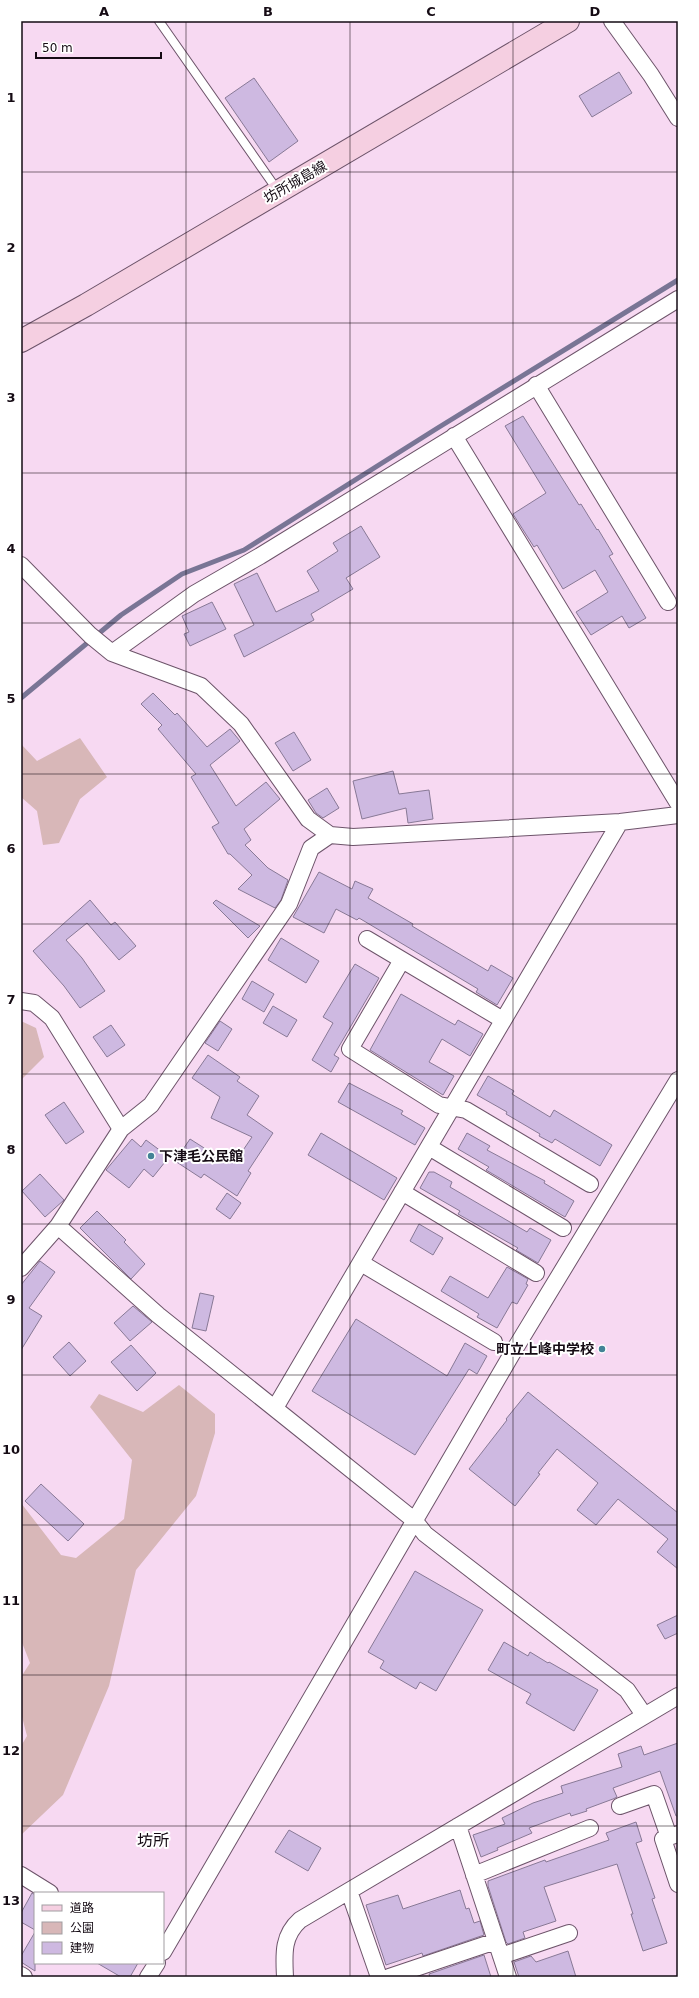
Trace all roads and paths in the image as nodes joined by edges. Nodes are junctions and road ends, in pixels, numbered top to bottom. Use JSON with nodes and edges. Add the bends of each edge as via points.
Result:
{"nodes":[{"id":1,"x":159,"y":21,"type":"edge"},
{"id":2,"x":568,"y":21,"type":"edge"},
{"id":3,"x":612,"y":21,"type":"edge"},
{"id":4,"x":678,"y":118,"type":"edge"},
{"id":5,"x":278,"y":192,"type":"junction"},
{"id":6,"x":678,"y":299,"type":"edge"},
{"id":7,"x":21,"y":341,"type":"edge"},
{"id":8,"x":536,"y":385,"type":"junction"},
{"id":9,"x":454,"y":436,"type":"junction"},
{"id":10,"x":21,"y":565,"type":"edge"},
{"id":11,"x":668,"y":602,"type":"dead end"},
{"id":12,"x":112,"y":653,"type":"junction"},
{"id":13,"x":678,"y":803,"type":"edge"},
{"id":14,"x":678,"y":815,"type":"edge"},
{"id":15,"x":620,"y":822,"type":"junction"},
{"id":16,"x":330,"y":835,"type":"junction"},
{"id":17,"x":367,"y":939,"type":"dead end"},
{"id":18,"x":402,"y":960,"type":"junction"},
{"id":19,"x":21,"y":1001,"type":"edge"},
{"id":20,"x":503,"y":1020,"type":"junction"},
{"id":21,"x":678,"y":1080,"type":"edge"},
{"id":22,"x":452,"y":1108,"type":"junction"},
{"id":23,"x":121,"y":1129,"type":"junction"},
{"id":24,"x":429,"y":1147,"type":"junction"},
{"id":25,"x":590,"y":1184,"type":"dead end"},
{"id":26,"x":402,"y":1192,"type":"junction"},
{"id":27,"x":58,"y":1226,"type":"junction"},
{"id":28,"x":563,"y":1228,"type":"dead end"},
{"id":29,"x":361,"y":1263,"type":"junction"},
{"id":30,"x":21,"y":1268,"type":"edge"},
{"id":31,"x":536,"y":1272,"type":"dead end"},
{"id":32,"x":494,"y":1342,"type":"dead end"},
{"id":33,"x":275,"y":1408,"type":"junction"},
{"id":34,"x":414,"y":1520,"type":"junction"},
{"id":35,"x":678,"y":1696,"type":"edge"},
{"id":36,"x":644,"y":1715,"type":"junction"},
{"id":37,"x":620,"y":1806,"type":"dead end"},
{"id":38,"x":458,"y":1826,"type":"junction"},
{"id":39,"x":590,"y":1828,"type":"dead end"},
{"id":40,"x":674,"y":1835,"type":"edge"},
{"id":41,"x":474,"y":1875,"type":"junction"},
{"id":42,"x":21,"y":1876,"type":"edge"},
{"id":43,"x":678,"y":1884,"type":"edge"},
{"id":44,"x":349,"y":1891,"type":"junction"},
{"id":45,"x":48,"y":1892,"type":"edge"},
{"id":46,"x":569,"y":1933,"type":"dead end"},
{"id":47,"x":496,"y":1941,"type":"junction"},
{"id":48,"x":164,"y":1950,"type":"edge"},
{"id":49,"x":501,"y":1956,"type":"junction"},
{"id":50,"x":156,"y":1964,"type":"edge"},
{"id":51,"x":21,"y":1975,"type":"edge"},
{"id":52,"x":24,"y":1977,"type":"edge"},
{"id":53,"x":148,"y":1977,"type":"edge"},
{"id":54,"x":285,"y":1977,"type":"edge"},
{"id":55,"x":379,"y":1977,"type":"edge"},
{"id":56,"x":389,"y":1977,"type":"edge"},
{"id":57,"x":508,"y":1977,"type":"edge"}],
"edges":[{"from":1,"to":5,"type":"lane"},
{"from":2,"to":5,"type":"main road","name":"坊所城島線"},
{"from":3,"to":4,"type":"street"},
{"from":5,"to":7,"type":"main road","name":"坊所城島線"},
{"from":6,"to":8,"type":"street"},
{"from":8,"to":9,"type":"street"},
{"from":8,"to":11,"type":"street"},
{"from":9,"to":12,"type":"street","via":[[194,594]]},
{"from":9,"to":13,"type":"street"},
{"from":10,"to":12,"type":"street","via":[[90,635]]},
{"from":12,"to":16,"type":"street","via":[[201,686],[242,724],[308,819]]},
{"from":14,"to":15,"type":"street"},
{"from":15,"to":16,"type":"street","via":[[353,837]]},
{"from":15,"to":20,"type":"street"},
{"from":16,"to":23,"type":"street","via":[[311,848],[289,904],[151,1105]]},
{"from":17,"to":18,"type":"street"},
{"from":18,"to":20,"type":"street"},
{"from":18,"to":22,"type":"street","via":[[350,1049],[439,1105]]},
{"from":19,"to":23,"type":"street","via":[[34,1003],[52,1018]]},
{"from":20,"to":22,"type":"street"},
{"from":21,"to":34,"type":"street"},
{"from":22,"to":24,"type":"street"},
{"from":22,"to":25,"type":"street","via":[[466,1110]]},
{"from":23,"to":27,"type":"street"},
{"from":24,"to":26,"type":"street"},
{"from":24,"to":28,"type":"street"},
{"from":26,"to":29,"type":"street"},
{"from":26,"to":31,"type":"street"},
{"from":27,"to":30,"type":"street"},
{"from":27,"to":33,"type":"street","via":[[158,1315]]},
{"from":29,"to":32,"type":"street"},
{"from":29,"to":33,"type":"street"},
{"from":33,"to":34,"type":"street"},
{"from":34,"to":36,"type":"street","via":[[425,1534],[628,1690]]},
{"from":34,"to":48,"type":"street"},
{"from":35,"to":36,"type":"street"},
{"from":36,"to":38,"type":"street"},
{"from":37,"to":40,"type":"street","via":[[654,1794]]},
{"from":38,"to":41,"type":"street"},
{"from":38,"to":44,"type":"street"},
{"from":39,"to":41,"type":"street"},
{"from":40,"to":43,"type":"street","via":[[663,1839]]},
{"from":41,"to":47,"type":"street"},
{"from":42,"to":45,"type":"street"},
{"from":44,"to":54,"type":"street","via":[[292,1927],[284,1950]]},
{"from":44,"to":55,"type":"street"},
{"from":46,"to":49,"type":"street"},
{"from":47,"to":49,"type":"street"},
{"from":47,"to":56,"type":"street"},
{"from":49,"to":57,"type":"street"},
{"from":50,"to":53,"type":"street"},
{"from":51,"to":52,"type":"street"}]}
